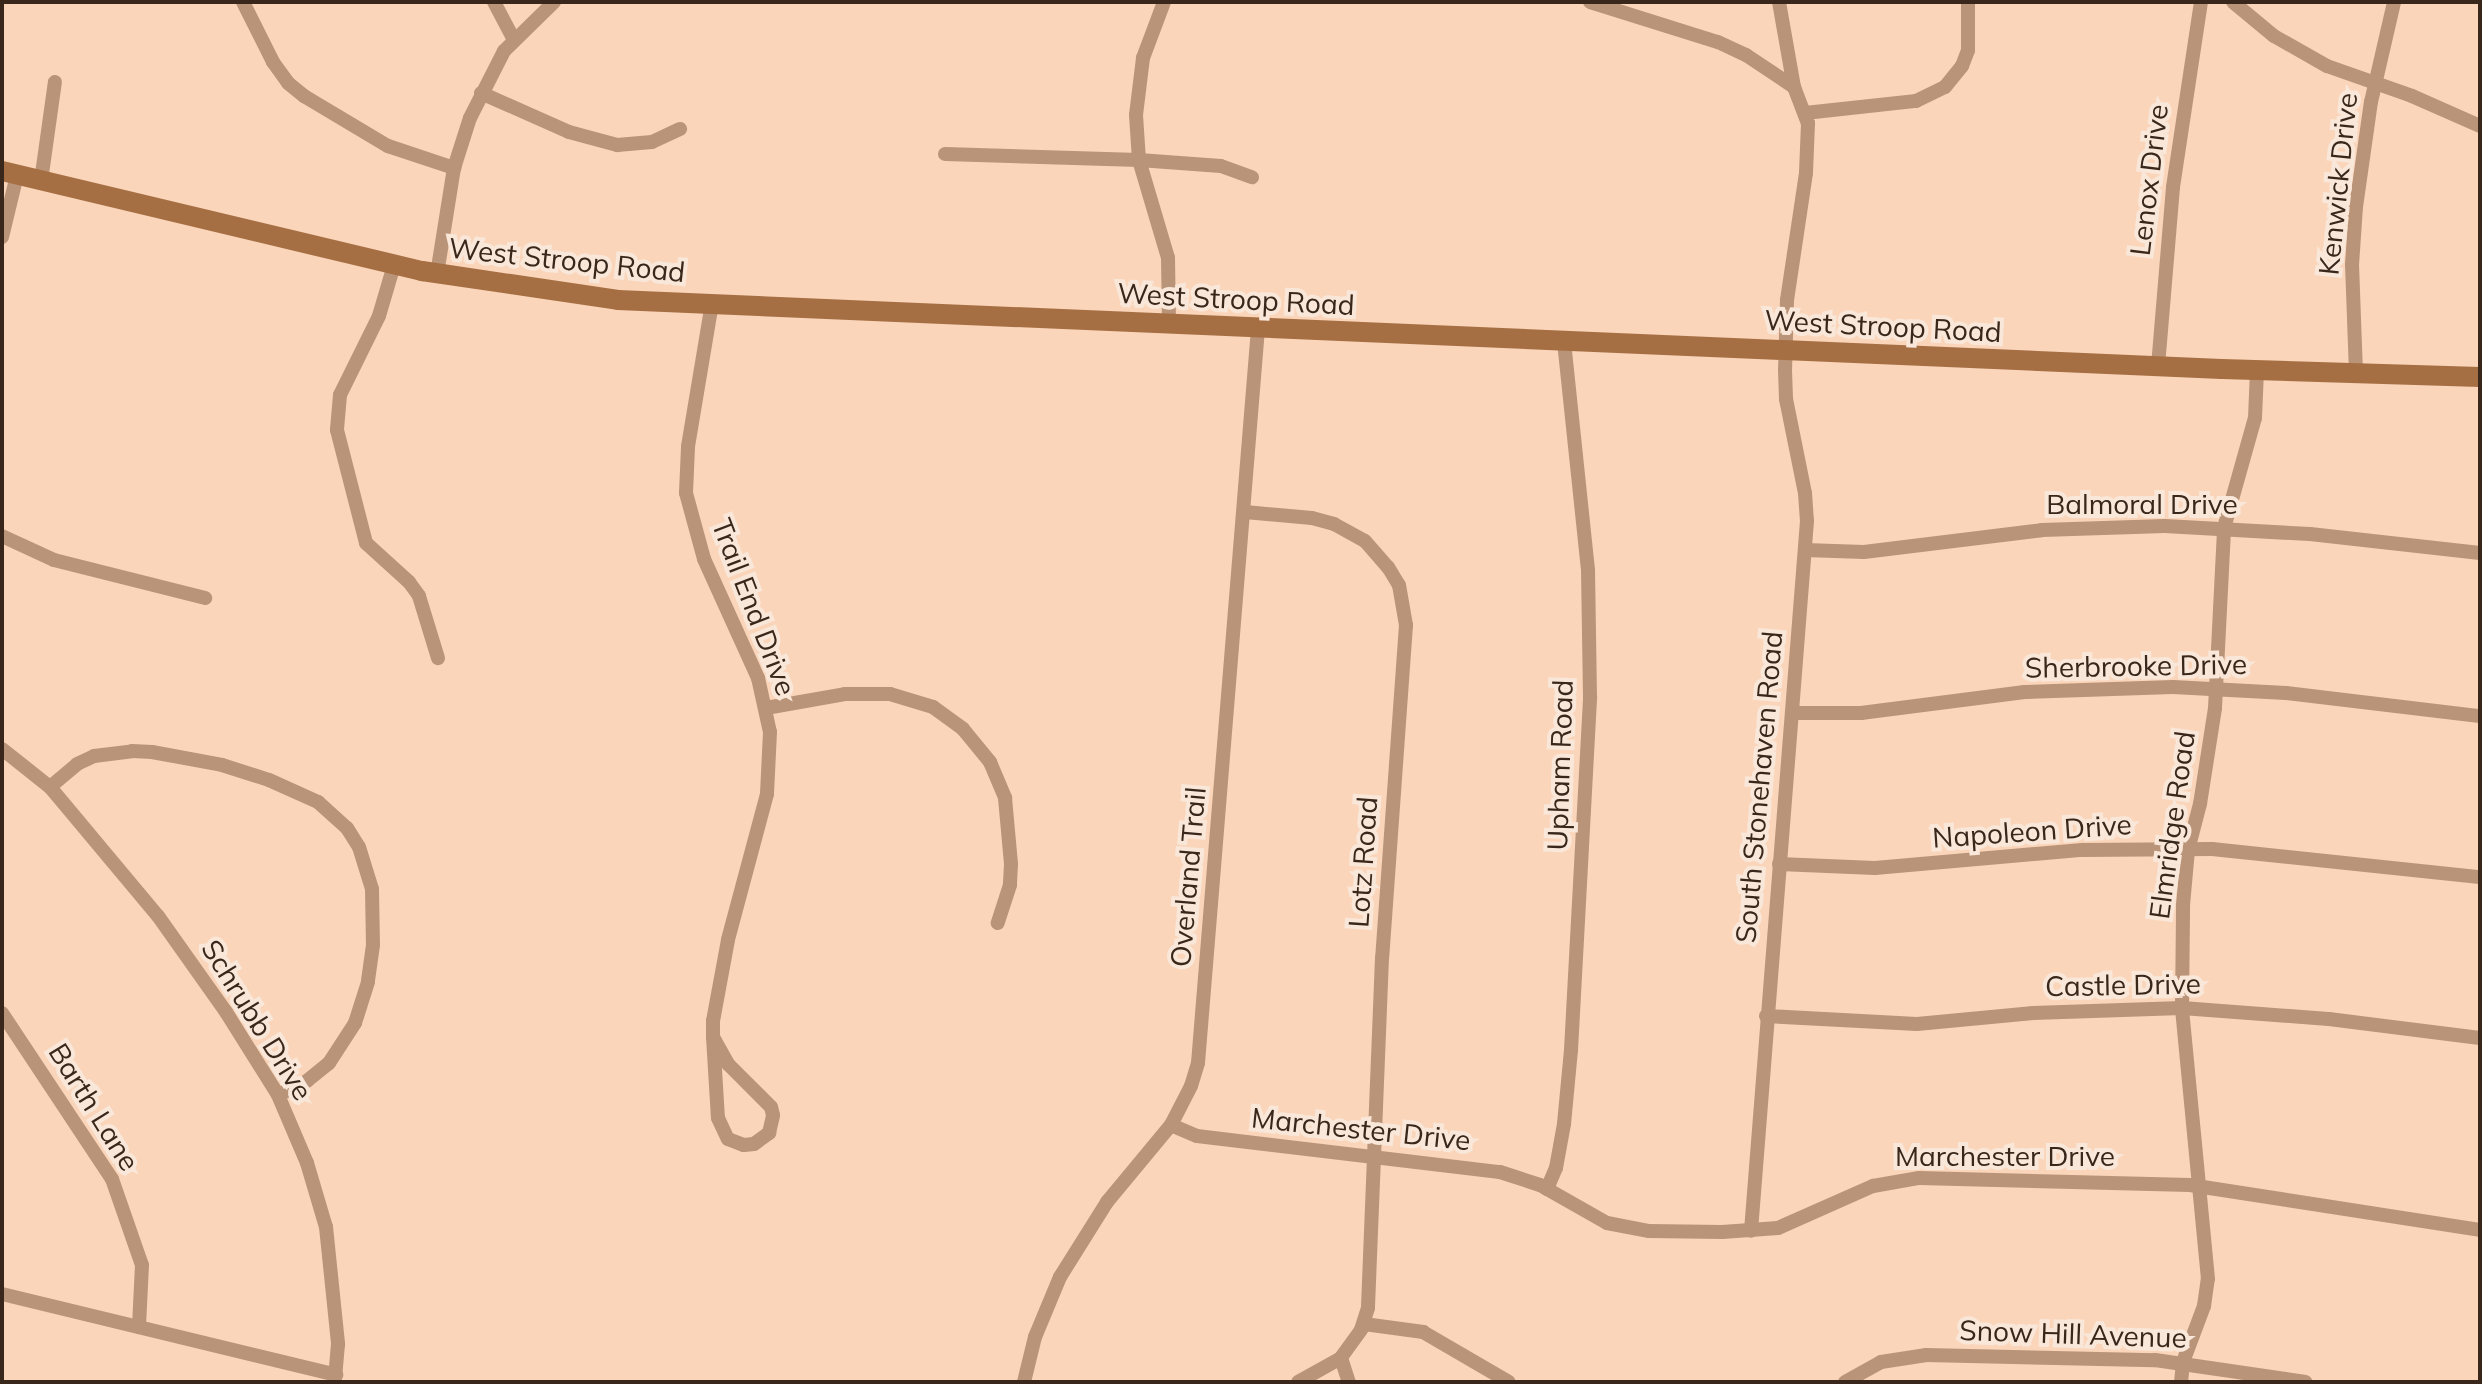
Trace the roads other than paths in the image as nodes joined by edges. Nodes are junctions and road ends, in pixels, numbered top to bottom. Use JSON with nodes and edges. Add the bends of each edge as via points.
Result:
{"nodes":[{"id":1,"x":243,"y":2,"type":"edge"},
{"id":2,"x":494,"y":2,"type":"edge"},
{"id":3,"x":554,"y":2,"type":"edge"},
{"id":4,"x":1164,"y":2,"type":"edge"},
{"id":5,"x":1590,"y":2,"type":"edge"},
{"id":6,"x":1779,"y":2,"type":"edge"},
{"id":7,"x":1968,"y":2,"type":"edge"},
{"id":8,"x":2201,"y":2,"type":"edge"},
{"id":9,"x":2233,"y":2,"type":"edge"},
{"id":10,"x":2394,"y":2,"type":"edge"},
{"id":11,"x":513,"y":38,"type":"junction"},
{"id":12,"x":55,"y":82,"type":"dead end"},
{"id":13,"x":2375,"y":83,"type":"junction"},
{"id":14,"x":1794,"y":87,"type":"junction"},
{"id":15,"x":481,"y":93,"type":"junction"},
{"id":16,"x":1805,"y":113,"type":"junction"},
{"id":17,"x":2480,"y":126,"type":"edge"},
{"id":18,"x":680,"y":129,"type":"dead end"},
{"id":19,"x":945,"y":154,"type":"dead end"},
{"id":20,"x":1139,"y":160,"type":"junction"},
{"id":21,"x":454,"y":168,"type":"junction"},
{"id":22,"x":10,"y":173,"type":"edge"},
{"id":23,"x":1252,"y":177,"type":"dead end"},
{"id":24,"x":41,"y":181,"type":"junction"},
{"id":25,"x":2,"y":237,"type":"edge"},
{"id":26,"x":394,"y":265,"type":"junction"},
{"id":27,"x":437,"y":274,"type":"junction"},
{"id":28,"x":712,"y":303,"type":"junction"},
{"id":29,"x":1169,"y":324,"type":"junction"},
{"id":30,"x":1258,"y":328,"type":"junction"},
{"id":31,"x":1564,"y":341,"type":"junction"},
{"id":32,"x":1785,"y":349,"type":"junction"},
{"id":33,"x":2158,"y":366,"type":"junction"},
{"id":34,"x":2257,"y":370,"type":"junction"},
{"id":35,"x":2356,"y":373,"type":"junction"},
{"id":36,"x":2480,"y":377,"type":"edge"},
{"id":37,"x":1245,"y":512,"type":"junction"},
{"id":38,"x":2224,"y":528,"type":"junction"},
{"id":39,"x":2,"y":536,"type":"edge"},
{"id":40,"x":1805,"y":550,"type":"junction"},
{"id":41,"x":2480,"y":553,"type":"edge"},
{"id":42,"x":205,"y":598,"type":"dead end"},
{"id":43,"x":438,"y":658,"type":"dead end"},
{"id":44,"x":2216,"y":689,"type":"junction"},
{"id":45,"x":766,"y":708,"type":"junction"},
{"id":46,"x":1792,"y":713,"type":"junction"},
{"id":47,"x":2480,"y":716,"type":"edge"},
{"id":48,"x":2,"y":749,"type":"edge"},
{"id":49,"x":50,"y":787,"type":"junction"},
{"id":50,"x":2188,"y":850,"type":"junction"},
{"id":51,"x":1779,"y":864,"type":"junction"},
{"id":52,"x":2480,"y":877,"type":"edge"},
{"id":53,"x":998,"y":923,"type":"dead end"},
{"id":54,"x":2182,"y":1008,"type":"junction"},
{"id":55,"x":2,"y":1013,"type":"edge"},
{"id":56,"x":1766,"y":1016,"type":"junction"},
{"id":57,"x":713,"y":1037,"type":"junction"},
{"id":58,"x":2480,"y":1038,"type":"edge"},
{"id":59,"x":278,"y":1095,"type":"junction"},
{"id":60,"x":1171,"y":1125,"type":"junction"},
{"id":61,"x":1375,"y":1157,"type":"junction"},
{"id":62,"x":2199,"y":1187,"type":"junction"},
{"id":63,"x":1547,"y":1189,"type":"junction"},
{"id":64,"x":2480,"y":1230,"type":"edge"},
{"id":65,"x":1751,"y":1231,"type":"junction"},
{"id":66,"x":2,"y":1294,"type":"edge"},
{"id":67,"x":1364,"y":1324,"type":"junction"},
{"id":68,"x":139,"y":1327,"type":"junction"},
{"id":69,"x":1341,"y":1358,"type":"junction"},
{"id":70,"x":2183,"y":1362,"type":"junction"},
{"id":71,"x":336,"y":1379,"type":"edge"},
{"id":72,"x":1024,"y":1382,"type":"edge"},
{"id":73,"x":1298,"y":1382,"type":"edge"},
{"id":74,"x":1349,"y":1382,"type":"edge"},
{"id":75,"x":1509,"y":1382,"type":"edge"},
{"id":76,"x":1845,"y":1382,"type":"edge"},
{"id":77,"x":2181,"y":1382,"type":"edge"},
{"id":78,"x":2305,"y":1382,"type":"edge"}],
"edges":[{"from":1,"to":21,"type":"street","via":[[273,62],[304,96],[388,146]]},
{"from":2,"to":11,"type":"street"},
{"from":3,"to":11,"type":"street"},
{"from":4,"to":20,"type":"street","via":[[1138,84]]},
{"from":5,"to":14,"type":"street","via":[[1718,42]]},
{"from":6,"to":14,"type":"street"},
{"from":7,"to":16,"type":"street","via":[[1968,50],[1945,87],[1916,101]]},
{"from":8,"to":33,"type":"street","name":"Lenox Drive","via":[[2173,187]]},
{"from":9,"to":13,"type":"street","via":[[2300,52]]},
{"from":10,"to":13,"type":"street","name":"Kenwick Drive"},
{"from":11,"to":15,"type":"street"},
{"from":12,"to":24,"type":"street"},
{"from":13,"to":17,"type":"street"},
{"from":13,"to":35,"type":"street","name":"Kenwick Drive","via":[[2352,265]]},
{"from":14,"to":16,"type":"street"},
{"from":15,"to":18,"type":"street","via":[[569,132],[617,145],[652,142]]},
{"from":15,"to":21,"type":"street"},
{"from":16,"to":32,"type":"street","name":"South Stonehaven Road","via":[[1809,140],[1791,254]]},
{"from":19,"to":20,"type":"street"},
{"from":20,"to":23,"type":"street","via":[[1221,166]]},
{"from":20,"to":29,"type":"street","via":[[1168,258]]},
{"from":21,"to":27,"type":"street"},
{"from":22,"to":24,"type":"main road","name":"West Stroop Road"},
{"from":22,"to":25,"type":"street"},
{"from":24,"to":26,"type":"main road","name":"West Stroop Road"},
{"from":26,"to":27,"type":"main road","name":"West Stroop Road"},
{"from":26,"to":43,"type":"street","via":[[379,316],[340,395],[337,430],[366,543],[419,596]]},
{"from":27,"to":28,"type":"main road","name":"West Stroop Road","via":[[618,300]]},
{"from":28,"to":29,"type":"main road","name":"West Stroop Road"},
{"from":28,"to":45,"type":"street","name":"Trail End Drive","via":[[688,447],[686,493],[700,548],[746,649]]},
{"from":29,"to":30,"type":"main road","name":"West Stroop Road"},
{"from":30,"to":31,"type":"main road","name":"West Stroop Road"},
{"from":30,"to":37,"type":"street","name":"Overland Trail"},
{"from":31,"to":32,"type":"main road","name":"West Stroop Road"},
{"from":31,"to":63,"type":"street","name":"Upham Road","via":[[1588,570],[1590,697],[1571,1050],[1564,1124]]},
{"from":32,"to":33,"type":"main road","name":"West Stroop Road"},
{"from":32,"to":40,"type":"street","name":"South Stonehaven Road","via":[[1786,399],[1805,493]]},
{"from":33,"to":34,"type":"main road","name":"West Stroop Road"},
{"from":34,"to":35,"type":"main road","name":"West Stroop Road"},
{"from":34,"to":38,"type":"street","name":"Elmridge Road","via":[[2255,418]]},
{"from":35,"to":36,"type":"main road","name":"West Stroop Road"},
{"from":37,"to":60,"type":"street","name":"Overland Trail","via":[[1201,1046],[1191,1086]]},
{"from":37,"to":61,"type":"street","name":"Lotz Road","via":[[1312,518],[1353,533],[1388,567],[1403,602],[1406,641],[1383,943]]},
{"from":38,"to":40,"type":"street","name":"Balmoral Drive","via":[[2092,527],[1864,552]]},
{"from":38,"to":41,"type":"street","name":"Balmoral Drive"},
{"from":38,"to":44,"type":"street","name":"Elmridge Road"},
{"from":39,"to":42,"type":"street","via":[[54,560]]},
{"from":40,"to":46,"type":"street","name":"South Stonehaven Road"},
{"from":44,"to":46,"type":"street","name":"Sherbrooke Drive","via":[[2025,692],[1861,713]]},
{"from":44,"to":47,"type":"street","name":"Sherbrooke Drive"},
{"from":44,"to":50,"type":"street","name":"Elmridge Road"},
{"from":45,"to":53,"type":"street","via":[[881,693],[933,707],[963,729],[990,762],[1007,809],[1010,885]]},
{"from":45,"to":57,"type":"street","name":"Trail End Drive","via":[[767,794],[728,940]]},
{"from":46,"to":51,"type":"street","name":"South Stonehaven Road"},
{"from":48,"to":49,"type":"street","name":"Schrubb Drive"},
{"from":49,"to":59,"type":"street","name":"Schrubb Drive","via":[[183,950]]},
{"from":49,"to":59,"type":"street","via":[[94,756],[152,752],[269,780],[318,802],[347,828],[372,889],[373,945],[365,994],[355,1023],[329,1063]]},
{"from":50,"to":51,"type":"street","name":"Napoleon Drive","via":[[2082,850],[1875,868]]},
{"from":50,"to":52,"type":"street","name":"Napoleon Drive"},
{"from":50,"to":54,"type":"street","name":"Elmridge Road"},
{"from":51,"to":56,"type":"street","name":"South Stonehaven Road"},
{"from":54,"to":56,"type":"street","name":"Castle Drive","via":[[1917,1024]]},
{"from":54,"to":58,"type":"street","name":"Castle Drive"},
{"from":54,"to":62,"type":"street","name":"Elmridge Road"},
{"from":55,"to":68,"type":"street","name":"Barth Lane","via":[[112,1179],[142,1265]]},
{"from":56,"to":65,"type":"street","name":"South Stonehaven Road"},
{"from":57,"to":57,"type":"street","name":"Trail End Drive","via":[[722,1131],[735,1143],[754,1144],[769,1133],[771,1107],[728,1064]]},
{"from":59,"to":71,"type":"street","name":"Schrubb Drive","via":[[307,1163],[326,1227],[338,1344]]},
{"from":60,"to":61,"type":"street","name":"Marchester Drive","via":[[1197,1136]]},
{"from":60,"to":72,"type":"street","name":"Overland Trail","via":[[1107,1202],[1073,1253],[1035,1337]]},
{"from":61,"to":63,"type":"street","name":"Marchester Drive","via":[[1500,1172]]},
{"from":61,"to":67,"type":"street","name":"Lotz Road"},
{"from":62,"to":64,"type":"street","name":"Marchester Drive"},
{"from":62,"to":65,"type":"street","name":"Marchester Drive","via":[[1919,1178],[1873,1186],[1792,1224]]},
{"from":62,"to":70,"type":"street","name":"Elmridge Road","via":[[2208,1291]]},
{"from":63,"to":65,"type":"street","name":"Marchester Drive","via":[[1591,1216],[1627,1229]]},
{"from":66,"to":68,"type":"street"},
{"from":67,"to":69,"type":"street"},
{"from":67,"to":75,"type":"street","via":[[1423,1332]]},
{"from":68,"to":71,"type":"street"},
{"from":69,"to":73,"type":"street"},
{"from":69,"to":74,"type":"street"},
{"from":70,"to":76,"type":"street","name":"Snow Hill Avenue","via":[[1908,1356],[1881,1362]]},
{"from":70,"to":77,"type":"street","name":"Elmridge Road"},
{"from":70,"to":78,"type":"street","name":"Snow Hill Avenue"}]}
